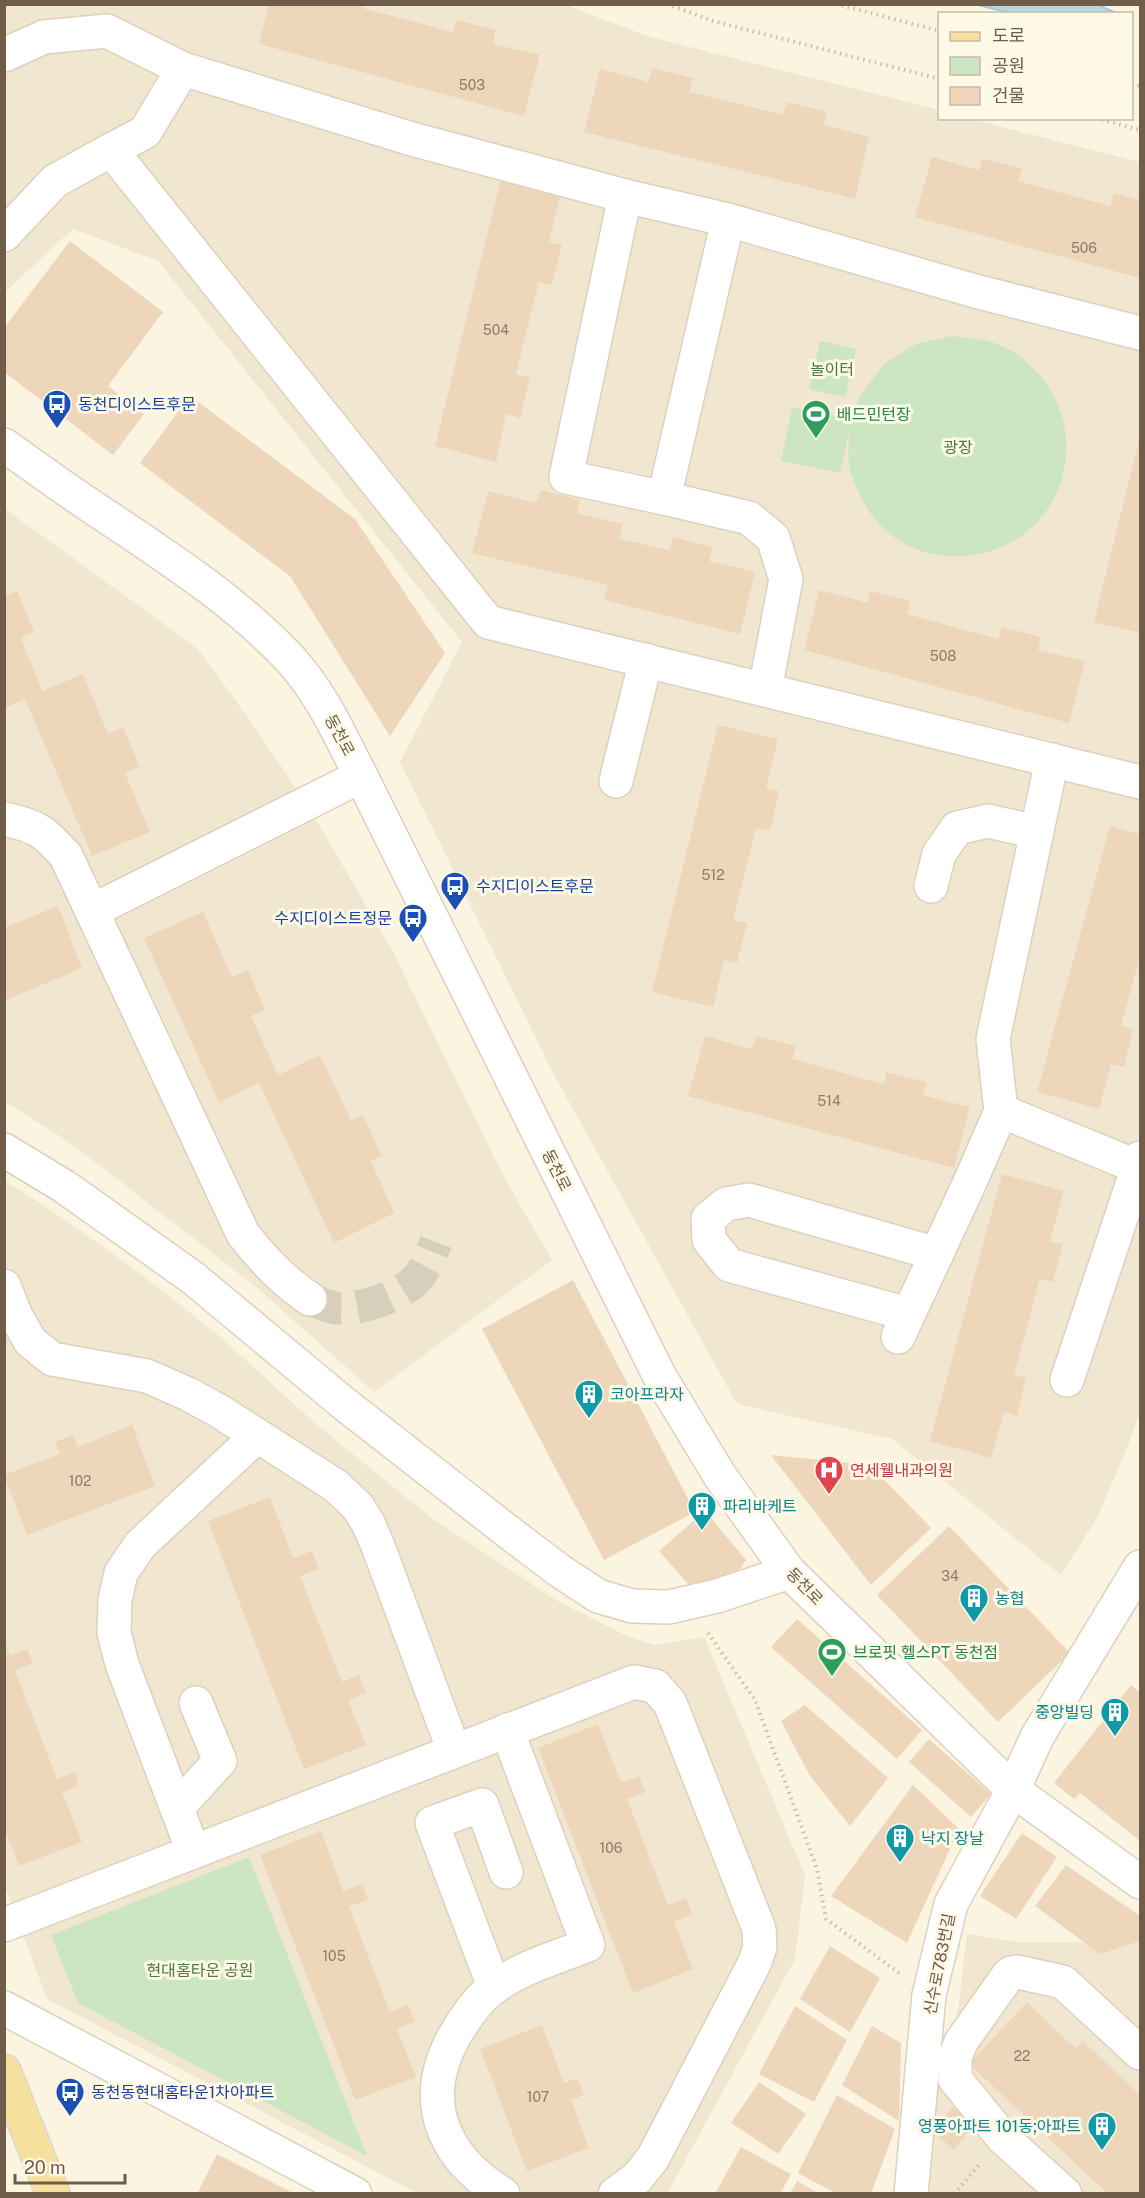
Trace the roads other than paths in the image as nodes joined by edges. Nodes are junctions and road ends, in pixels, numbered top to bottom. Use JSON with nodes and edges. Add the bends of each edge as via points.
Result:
{"nodes":[{"id":1,"x":4,"y":55,"type":"edge"},
{"id":2,"x":183,"y":69,"type":"junction"},
{"id":3,"x":111,"y":150,"type":"junction"},
{"id":4,"x":625,"y":196,"type":"junction"},
{"id":5,"x":728,"y":220,"type":"junction"},
{"id":6,"x":4,"y":235,"type":"edge"},
{"id":7,"x":1140,"y":333,"type":"edge"},
{"id":8,"x":4,"y":446,"type":"edge"},
{"id":9,"x":664,"y":498,"type":"junction"},
{"id":10,"x":646,"y":660,"type":"junction"},
{"id":11,"x":765,"y":690,"type":"junction"},
{"id":12,"x":1052,"y":760,"type":"junction"},
{"id":13,"x":361,"y":776,"type":"junction"},
{"id":14,"x":616,"y":781,"type":"dead end"},
{"id":15,"x":1140,"y":782,"type":"edge"},
{"id":16,"x":4,"y":819,"type":"edge"},
{"id":17,"x":1037,"y":832,"type":"junction"},
{"id":18,"x":931,"y":886,"type":"dead end"},
{"id":19,"x":92,"y":911,"type":"junction"},
{"id":20,"x":1001,"y":1111,"type":"junction"},
{"id":21,"x":4,"y":1150,"type":"edge"},
{"id":22,"x":1139,"y":1163,"type":"edge"},
{"id":23,"x":937,"y":1254,"type":"junction"},
{"id":24,"x":4,"y":1286,"type":"edge"},
{"id":25,"x":310,"y":1299,"type":"tunnel mouth"},
{"id":26,"x":1066,"y":1380,"type":"dead end"},
{"id":27,"x":257,"y":1436,"type":"junction"},
{"id":28,"x":1140,"y":1567,"type":"edge"},
{"id":29,"x":789,"y":1572,"type":"junction"},
{"id":30,"x":196,"y":1703,"type":"dead end"},
{"id":31,"x":507,"y":1731,"type":"junction"},
{"id":32,"x":454,"y":1751,"type":"junction"},
{"id":33,"x":1013,"y":1790,"type":"junction"},
{"id":34,"x":177,"y":1808,"type":"junction"},
{"id":35,"x":193,"y":1851,"type":"junction"},
{"id":36,"x":506,"y":1872,"type":"dead end"},
{"id":37,"x":1140,"y":1882,"type":"edge"},
{"id":38,"x":4,"y":1925,"type":"edge"},
{"id":39,"x":494,"y":1987,"type":"junction"},
{"id":40,"x":4,"y":2008,"type":"edge"},
{"id":41,"x":1140,"y":2053,"type":"edge"},
{"id":42,"x":4,"y":2071,"type":"edge"},
{"id":43,"x":962,"y":2089,"type":"junction"},
{"id":44,"x":921,"y":2099,"type":"junction"},
{"id":45,"x":53,"y":2193,"type":"edge"},
{"id":46,"x":355,"y":2193,"type":"edge"},
{"id":47,"x":503,"y":2193,"type":"edge"},
{"id":48,"x":615,"y":2193,"type":"edge"},
{"id":49,"x":911,"y":2193,"type":"edge"},
{"id":50,"x":1065,"y":2193,"type":"edge"}],
"edges":[{"from":1,"to":2,"type":"street","via":[[44,37],[107,31]]},
{"from":2,"to":3,"type":"street","via":[[145,132]]},
{"from":2,"to":4,"type":"street","via":[[412,139]]},
{"from":3,"to":6,"type":"street","via":[[55,181]]},
{"from":3,"to":10,"type":"street","via":[[488,622]]},
{"from":4,"to":5,"type":"street"},
{"from":4,"to":9,"type":"street","via":[[566,477]]},
{"from":5,"to":7,"type":"street","via":[[975,291]]},
{"from":5,"to":9,"type":"street"},
{"from":8,"to":13,"type":"street","name":"동천로","via":[[177,563],[257,627],[292,662],[321,700]]},
{"from":9,"to":11,"type":"street","via":[[749,518],[772,538],[786,579]]},
{"from":10,"to":11,"type":"street"},
{"from":10,"to":14,"type":"street"},
{"from":11,"to":12,"type":"street"},
{"from":12,"to":15,"type":"street"},
{"from":12,"to":17,"type":"street"},
{"from":13,"to":19,"type":"street"},
{"from":13,"to":29,"type":"street","name":"동천로","via":[[660,1377],[720,1476]]},
{"from":16,"to":19,"type":"street","via":[[30,825],[49,836],[66,856]]},
{"from":17,"to":18,"type":"street","via":[[988,821],[957,828],[939,854]]},
{"from":17,"to":20,"type":"street","via":[[993,1039]]},
{"from":19,"to":25,"type":"street","via":[[243,1234],[287,1283]]},
{"from":20,"to":22,"type":"street"},
{"from":20,"to":23,"type":"street"},
{"from":21,"to":29,"type":"street","via":[[74,1192],[194,1278],[342,1402],[560,1571],[598,1596],[632,1606],[669,1607]]},
{"from":22,"to":26,"type":"street"},
{"from":23,"to":23,"type":"street","via":[[903,1326],[729,1265],[709,1240],[708,1219],[726,1204],[749,1200]]},
{"from":24,"to":27,"type":"street","via":[[30,1341],[52,1359],[147,1376],[188,1394]]},
{"from":27,"to":32,"type":"street","via":[[336,1486],[358,1506],[368,1523]]},
{"from":27,"to":34,"type":"street","via":[[140,1545],[121,1573],[114,1600],[114,1633],[122,1664]]},
{"from":28,"to":33,"type":"street","name":"신수로783번길","via":[[1059,1698]]},
{"from":29,"to":33,"type":"street","name":"동천로"},
{"from":30,"to":34,"type":"street","via":[[220,1761]]},
{"from":31,"to":32,"type":"street"},
{"from":31,"to":39,"type":"street","via":[[588,1945]]},
{"from":31,"to":48,"type":"street","via":[[634,1682],[655,1686],[670,1703],[759,1929],[760,1947],[754,1964],[652,2158],[637,2178]]},
{"from":32,"to":35,"type":"street"},
{"from":33,"to":37,"type":"street","name":"동천로"},
{"from":33,"to":44,"type":"street","name":"신수로783번길","via":[[951,1904],[929,1995]]},
{"from":34,"to":35,"type":"street"},
{"from":35,"to":38,"type":"street"},
{"from":36,"to":39,"type":"street","via":[[482,1805],[432,1823]]},
{"from":39,"to":47,"type":"street","via":[[463,2022],[447,2050],[438,2079],[437,2104],[444,2135],[459,2157],[483,2181]]},
{"from":40,"to":46,"type":"street"},
{"from":41,"to":43,"type":"street","via":[[1063,1982],[1011,1973],[955,2057],[955,2079]]},
{"from":42,"to":45,"type":"main road"},
{"from":43,"to":44,"type":"street","via":[[929,2090]]},
{"from":43,"to":50,"type":"street","via":[[1004,2138]]},
{"from":44,"to":49,"type":"street","name":"신수로783번길"}]}
